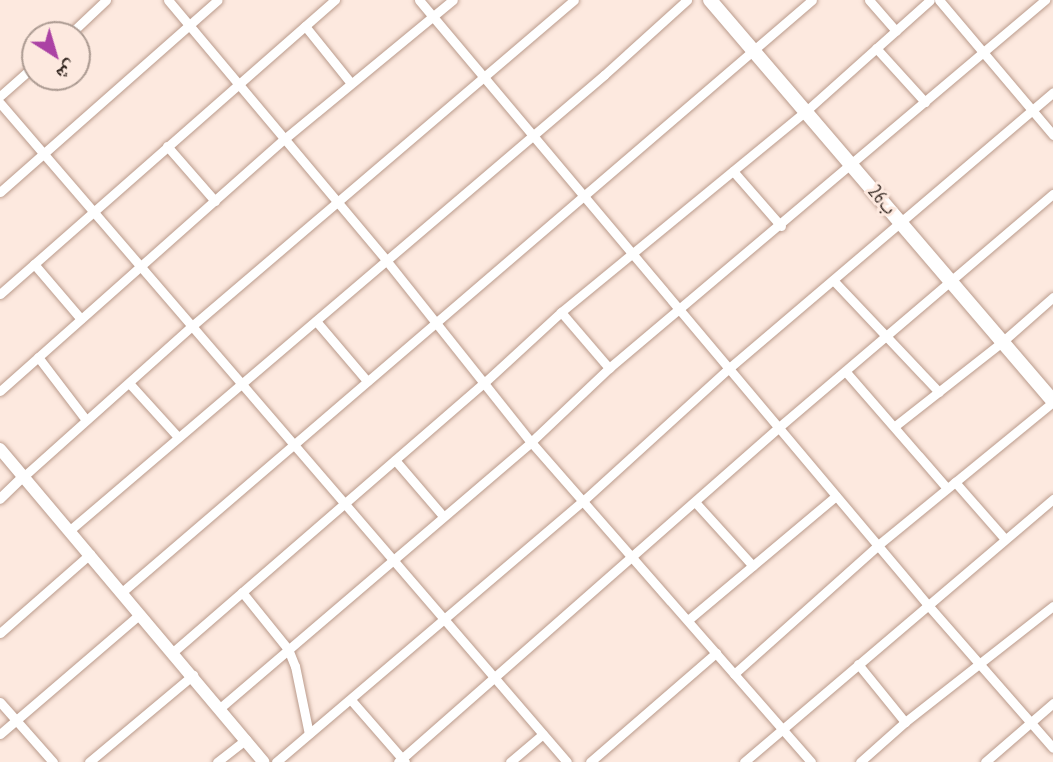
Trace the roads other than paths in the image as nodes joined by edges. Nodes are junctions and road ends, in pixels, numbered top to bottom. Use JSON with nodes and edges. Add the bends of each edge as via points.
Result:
{"nodes":[{"id":1,"x":106,"y":0,"type":"edge"},
{"id":2,"x":168,"y":0,"type":"edge"},
{"id":3,"x":218,"y":0,"type":"edge"},
{"id":4,"x":335,"y":0,"type":"edge"},
{"id":5,"x":419,"y":0,"type":"edge"},
{"id":6,"x":453,"y":0,"type":"edge"},
{"id":7,"x":574,"y":0,"type":"edge"},
{"id":8,"x":687,"y":0,"type":"edge"},
{"id":9,"x":710,"y":0,"type":"edge"},
{"id":10,"x":812,"y":0,"type":"edge"},
{"id":11,"x":869,"y":0,"type":"edge"},
{"id":12,"x":930,"y":0,"type":"edge"},
{"id":13,"x":939,"y":0,"type":"edge"},
{"id":14,"x":1045,"y":0,"type":"edge"},
{"id":15,"x":433,"y":16,"type":"junction"},
{"id":16,"x":84,"y":21,"type":"edge"},
{"id":17,"x":189,"y":25,"type":"junction"},
{"id":18,"x":305,"y":26,"type":"junction"},
{"id":19,"x":896,"y":31,"type":"junction"},
{"id":20,"x":876,"y":48,"type":"junction"},
{"id":21,"x":753,"y":51,"type":"junction"},
{"id":22,"x":984,"y":53,"type":"junction"},
{"id":23,"x":21,"y":77,"type":"edge"},
{"id":24,"x":483,"y":77,"type":"junction"},
{"id":25,"x":351,"y":82,"type":"junction"},
{"id":26,"x":237,"y":84,"type":"junction"},
{"id":27,"x":1053,"y":92,"type":"edge"},
{"id":28,"x":0,"y":96,"type":"edge"},
{"id":29,"x":925,"y":102,"type":"junction"},
{"id":30,"x":0,"y":103,"type":"edge"},
{"id":31,"x":1031,"y":110,"type":"junction"},
{"id":32,"x":806,"y":111,"type":"junction"},
{"id":33,"x":532,"y":135,"type":"junction"},
{"id":34,"x":1053,"y":135,"type":"edge"},
{"id":35,"x":283,"y":140,"type":"junction"},
{"id":36,"x":167,"y":146,"type":"junction"},
{"id":37,"x":46,"y":153,"type":"junction"},
{"id":38,"x":852,"y":165,"type":"junction"},
{"id":39,"x":733,"y":171,"type":"junction"},
{"id":40,"x":0,"y":191,"type":"edge"},
{"id":41,"x":583,"y":193,"type":"junction"},
{"id":42,"x":1053,"y":194,"type":"edge"},
{"id":43,"x":215,"y":201,"type":"junction"},
{"id":44,"x":337,"y":201,"type":"junction"},
{"id":45,"x":94,"y":211,"type":"junction"},
{"id":46,"x":901,"y":223,"type":"junction"},
{"id":47,"x":781,"y":226,"type":"junction"},
{"id":48,"x":633,"y":253,"type":"junction"},
{"id":49,"x":386,"y":260,"type":"junction"},
{"id":50,"x":34,"y":264,"type":"junction"},
{"id":51,"x":143,"y":265,"type":"junction"},
{"id":52,"x":833,"y":280,"type":"junction"},
{"id":53,"x":952,"y":283,"type":"junction"},
{"id":54,"x":0,"y":294,"type":"edge"},
{"id":55,"x":1053,"y":297,"type":"edge"},
{"id":56,"x":678,"y":309,"type":"junction"},
{"id":57,"x":561,"y":312,"type":"junction"},
{"id":58,"x":81,"y":319,"type":"junction"},
{"id":59,"x":316,"y":321,"type":"junction"},
{"id":60,"x":437,"y":322,"type":"junction"},
{"id":61,"x":192,"y":326,"type":"junction"},
{"id":62,"x":888,"y":336,"type":"junction"},
{"id":63,"x":1002,"y":342,"type":"junction"},
{"id":64,"x":38,"y":357,"type":"junction"},
{"id":65,"x":609,"y":368,"type":"junction"},
{"id":66,"x":728,"y":369,"type":"junction"},
{"id":67,"x":846,"y":372,"type":"junction"},
{"id":68,"x":367,"y":382,"type":"junction"},
{"id":69,"x":485,"y":382,"type":"junction"},
{"id":70,"x":129,"y":383,"type":"junction"},
{"id":71,"x":242,"y":385,"type":"junction"},
{"id":72,"x":0,"y":391,"type":"edge"},
{"id":73,"x":939,"y":393,"type":"junction"},
{"id":74,"x":1053,"y":402,"type":"edge"},
{"id":75,"x":86,"y":420,"type":"junction"},
{"id":76,"x":895,"y":426,"type":"junction"},
{"id":77,"x":779,"y":427,"type":"junction"},
{"id":78,"x":178,"y":437,"type":"junction"},
{"id":79,"x":531,"y":442,"type":"junction"},
{"id":80,"x":294,"y":444,"type":"junction"},
{"id":81,"x":0,"y":449,"type":"edge"},
{"id":82,"x":395,"y":460,"type":"junction"},
{"id":83,"x":23,"y":477,"type":"junction"},
{"id":84,"x":955,"y":482,"type":"junction"},
{"id":85,"x":947,"y":488,"type":"junction"},
{"id":86,"x":836,"y":496,"type":"junction"},
{"id":87,"x":0,"y":499,"type":"edge"},
{"id":88,"x":1053,"y":499,"type":"edge"},
{"id":89,"x":584,"y":500,"type":"junction"},
{"id":90,"x":344,"y":502,"type":"junction"},
{"id":91,"x":695,"y":502,"type":"junction"},
{"id":92,"x":443,"y":516,"type":"junction"},
{"id":93,"x":70,"y":530,"type":"junction"},
{"id":94,"x":1004,"y":538,"type":"junction"},
{"id":95,"x":877,"y":545,"type":"junction"},
{"id":96,"x":90,"y":554,"type":"junction"},
{"id":97,"x":634,"y":557,"type":"junction"},
{"id":98,"x":392,"y":559,"type":"junction"},
{"id":99,"x":753,"y":566,"type":"junction"},
{"id":100,"x":122,"y":592,"type":"junction"},
{"id":101,"x":242,"y":592,"type":"junction"},
{"id":102,"x":927,"y":604,"type":"junction"},
{"id":103,"x":1053,"y":606,"type":"edge"},
{"id":104,"x":140,"y":614,"type":"junction"},
{"id":105,"x":444,"y":618,"type":"junction"},
{"id":106,"x":688,"y":620,"type":"junction"},
{"id":107,"x":0,"y":633,"type":"edge"},
{"id":108,"x":288,"y":649,"type":"junction"},
{"id":109,"x":173,"y":652,"type":"junction"},
{"id":110,"x":716,"y":653,"type":"junction"},
{"id":111,"x":979,"y":663,"type":"junction"},
{"id":112,"x":858,"y":664,"type":"junction"},
{"id":113,"x":734,"y":674,"type":"junction"},
{"id":114,"x":193,"y":676,"type":"junction"},
{"id":115,"x":495,"y":677,"type":"junction"},
{"id":116,"x":351,"y":700,"type":"junction"},
{"id":117,"x":0,"y":702,"type":"edge"},
{"id":118,"x":1053,"y":703,"type":"edge"},
{"id":119,"x":220,"y":708,"type":"junction"},
{"id":120,"x":16,"y":719,"type":"junction"},
{"id":121,"x":905,"y":722,"type":"junction"},
{"id":122,"x":1030,"y":722,"type":"junction"},
{"id":123,"x":782,"y":729,"type":"junction"},
{"id":124,"x":0,"y":734,"type":"edge"},
{"id":125,"x":309,"y":734,"type":"junction"},
{"id":126,"x":543,"y":734,"type":"junction"},
{"id":127,"x":246,"y":739,"type":"junction"},
{"id":128,"x":1053,"y":748,"type":"edge"},
{"id":129,"x":402,"y":761,"type":"edge"},
{"id":130,"x":52,"y":762,"type":"edge"},
{"id":131,"x":89,"y":762,"type":"edge"},
{"id":132,"x":217,"y":762,"type":"edge"},
{"id":133,"x":264,"y":762,"type":"edge"},
{"id":134,"x":276,"y":762,"type":"edge"},
{"id":135,"x":510,"y":762,"type":"edge"},
{"id":136,"x":566,"y":762,"type":"edge"},
{"id":137,"x":590,"y":762,"type":"edge"},
{"id":138,"x":744,"y":762,"type":"edge"},
{"id":139,"x":811,"y":762,"type":"edge"},
{"id":140,"x":860,"y":762,"type":"edge"},
{"id":141,"x":985,"y":762,"type":"edge"}],
"edges":[{"from":1,"to":16,"type":"street"},
{"from":2,"to":17,"type":"street"},
{"from":3,"to":17,"type":"street"},
{"from":4,"to":18,"type":"street"},
{"from":5,"to":15,"type":"street"},
{"from":6,"to":15,"type":"street"},
{"from":7,"to":24,"type":"street"},
{"from":8,"to":33,"type":"street"},
{"from":9,"to":21,"type":"highway","name":"26ب"},
{"from":10,"to":21,"type":"street"},
{"from":11,"to":19,"type":"street"},
{"from":12,"to":19,"type":"street"},
{"from":13,"to":22,"type":"street"},
{"from":14,"to":22,"type":"street"},
{"from":15,"to":24,"type":"street"},
{"from":15,"to":25,"type":"street"},
{"from":17,"to":26,"type":"street"},
{"from":17,"to":37,"type":"street"},
{"from":18,"to":25,"type":"street"},
{"from":18,"to":26,"type":"street"},
{"from":19,"to":20,"type":"street"},
{"from":20,"to":29,"type":"street"},
{"from":20,"to":32,"type":"street"},
{"from":21,"to":32,"type":"highway","name":"26ب"},
{"from":21,"to":41,"type":"street"},
{"from":22,"to":29,"type":"street"},
{"from":22,"to":31,"type":"street"},
{"from":23,"to":28,"type":"street"},
{"from":24,"to":33,"type":"street"},
{"from":24,"to":44,"type":"street"},
{"from":25,"to":35,"type":"street"},
{"from":26,"to":35,"type":"street"},
{"from":26,"to":36,"type":"street"},
{"from":27,"to":31,"type":"street"},
{"from":29,"to":38,"type":"street"},
{"from":30,"to":37,"type":"street"},
{"from":31,"to":34,"type":"street"},
{"from":31,"to":46,"type":"street"},
{"from":32,"to":38,"type":"highway","name":"26ب"},
{"from":32,"to":39,"type":"street"},
{"from":33,"to":41,"type":"street"},
{"from":33,"to":49,"type":"street"},
{"from":35,"to":43,"type":"street"},
{"from":35,"to":44,"type":"street"},
{"from":36,"to":43,"type":"street"},
{"from":36,"to":45,"type":"street"},
{"from":37,"to":40,"type":"street"},
{"from":37,"to":45,"type":"street"},
{"from":38,"to":46,"type":"highway","name":"26ب"},
{"from":38,"to":47,"type":"street"},
{"from":39,"to":47,"type":"street"},
{"from":39,"to":48,"type":"street"},
{"from":41,"to":48,"type":"street"},
{"from":41,"to":60,"type":"street"},
{"from":42,"to":53,"type":"street"},
{"from":43,"to":51,"type":"street"},
{"from":44,"to":49,"type":"street"},
{"from":44,"to":61,"type":"street"},
{"from":45,"to":50,"type":"street"},
{"from":45,"to":51,"type":"street"},
{"from":46,"to":52,"type":"street"},
{"from":46,"to":53,"type":"highway","name":"26ب"},
{"from":47,"to":56,"type":"street"},
{"from":48,"to":56,"type":"street"},
{"from":48,"to":57,"type":"street"},
{"from":49,"to":59,"type":"street"},
{"from":49,"to":60,"type":"street"},
{"from":50,"to":54,"type":"street"},
{"from":50,"to":58,"type":"street"},
{"from":51,"to":58,"type":"street"},
{"from":51,"to":61,"type":"street"},
{"from":52,"to":62,"type":"street"},
{"from":52,"to":66,"type":"street"},
{"from":53,"to":62,"type":"street"},
{"from":53,"to":63,"type":"highway","name":"26ب"},
{"from":55,"to":63,"type":"street"},
{"from":56,"to":65,"type":"street"},
{"from":56,"to":66,"type":"street"},
{"from":57,"to":65,"type":"street"},
{"from":57,"to":69,"type":"street"},
{"from":58,"to":64,"type":"street"},
{"from":59,"to":68,"type":"street"},
{"from":59,"to":71,"type":"street"},
{"from":60,"to":68,"type":"street"},
{"from":60,"to":69,"type":"street"},
{"from":61,"to":70,"type":"street"},
{"from":61,"to":71,"type":"street"},
{"from":62,"to":67,"type":"street"},
{"from":62,"to":73,"type":"street"},
{"from":63,"to":73,"type":"street"},
{"from":63,"to":74,"type":"highway","name":"26ب"},
{"from":64,"to":72,"type":"street"},
{"from":64,"to":75,"type":"street"},
{"from":65,"to":79,"type":"street"},
{"from":66,"to":77,"type":"street"},
{"from":66,"to":89,"type":"street"},
{"from":67,"to":76,"type":"street"},
{"from":67,"to":77,"type":"street"},
{"from":68,"to":80,"type":"street"},
{"from":69,"to":79,"type":"street"},
{"from":69,"to":82,"type":"street"},
{"from":70,"to":75,"type":"street"},
{"from":70,"to":78,"type":"street"},
{"from":71,"to":78,"type":"street"},
{"from":71,"to":80,"type":"street"},
{"from":73,"to":76,"type":"street"},
{"from":74,"to":84,"type":"street"},
{"from":75,"to":83,"type":"street"},
{"from":76,"to":85,"type":"street"},
{"from":77,"to":86,"type":"street"},
{"from":77,"to":91,"type":"street"},
{"from":78,"to":93,"type":"street"},
{"from":79,"to":89,"type":"street"},
{"from":79,"to":92,"type":"street"},
{"from":80,"to":90,"type":"street"},
{"from":80,"to":100,"type":"street"},
{"from":81,"to":83,"type":"main road"},
{"from":82,"to":90,"type":"street"},
{"from":82,"to":92,"type":"street"},
{"from":83,"to":87,"type":"street"},
{"from":83,"to":93,"type":"main road"},
{"from":84,"to":85,"type":"street"},
{"from":84,"to":94,"type":"street"},
{"from":85,"to":95,"type":"street"},
{"from":86,"to":95,"type":"street"},
{"from":86,"to":99,"type":"street"},
{"from":88,"to":94,"type":"street"},
{"from":89,"to":97,"type":"street"},
{"from":89,"to":105,"type":"street"},
{"from":90,"to":98,"type":"street"},
{"from":90,"to":101,"type":"street"},
{"from":91,"to":97,"type":"street"},
{"from":91,"to":99,"type":"street"},
{"from":92,"to":98,"type":"street"},
{"from":93,"to":96,"type":"main road"},
{"from":94,"to":102,"type":"street"},
{"from":95,"to":102,"type":"street"},
{"from":95,"to":113,"type":"street"},
{"from":96,"to":100,"type":"main road"},
{"from":96,"to":107,"type":"street"},
{"from":97,"to":106,"type":"street"},
{"from":97,"to":115,"type":"street"},
{"from":98,"to":105,"type":"street"},
{"from":98,"to":108,"type":"street"},
{"from":99,"to":106,"type":"street"},
{"from":100,"to":104,"type":"main road"},
{"from":101,"to":108,"type":"street"},
{"from":101,"to":109,"type":"street"},
{"from":102,"to":111,"type":"street"},
{"from":102,"to":112,"type":"street"},
{"from":103,"to":111,"type":"street"},
{"from":104,"to":109,"type":"main road"},
{"from":104,"to":120,"type":"street"},
{"from":105,"to":115,"type":"street"},
{"from":105,"to":116,"type":"street"},
{"from":106,"to":110,"type":"street"},
{"from":108,"to":119,"type":"street"},
{"from":108,"to":125,"type":"street"},
{"from":109,"to":114,"type":"main road"},
{"from":110,"to":113,"type":"street"},
{"from":110,"to":137,"type":"street"},
{"from":111,"to":121,"type":"street"},
{"from":111,"to":122,"type":"street"},
{"from":112,"to":121,"type":"street"},
{"from":112,"to":123,"type":"street"},
{"from":113,"to":123,"type":"street"},
{"from":114,"to":119,"type":"main road"},
{"from":114,"to":131,"type":"street"},
{"from":115,"to":126,"type":"street"},
{"from":115,"to":129,"type":"street"},
{"from":116,"to":125,"type":"street"},
{"from":116,"to":129,"type":"street"},
{"from":117,"to":120,"type":"street"},
{"from":118,"to":122,"type":"street"},
{"from":119,"to":127,"type":"main road"},
{"from":120,"to":124,"type":"street"},
{"from":120,"to":130,"type":"street"},
{"from":121,"to":140,"type":"street"},
{"from":122,"to":128,"type":"street"},
{"from":122,"to":141,"type":"street"},
{"from":123,"to":138,"type":"street"},
{"from":123,"to":139,"type":"street"},
{"from":125,"to":134,"type":"street"},
{"from":126,"to":135,"type":"street"},
{"from":126,"to":136,"type":"street"},
{"from":127,"to":132,"type":"street"},
{"from":127,"to":133,"type":"main road"}]}
